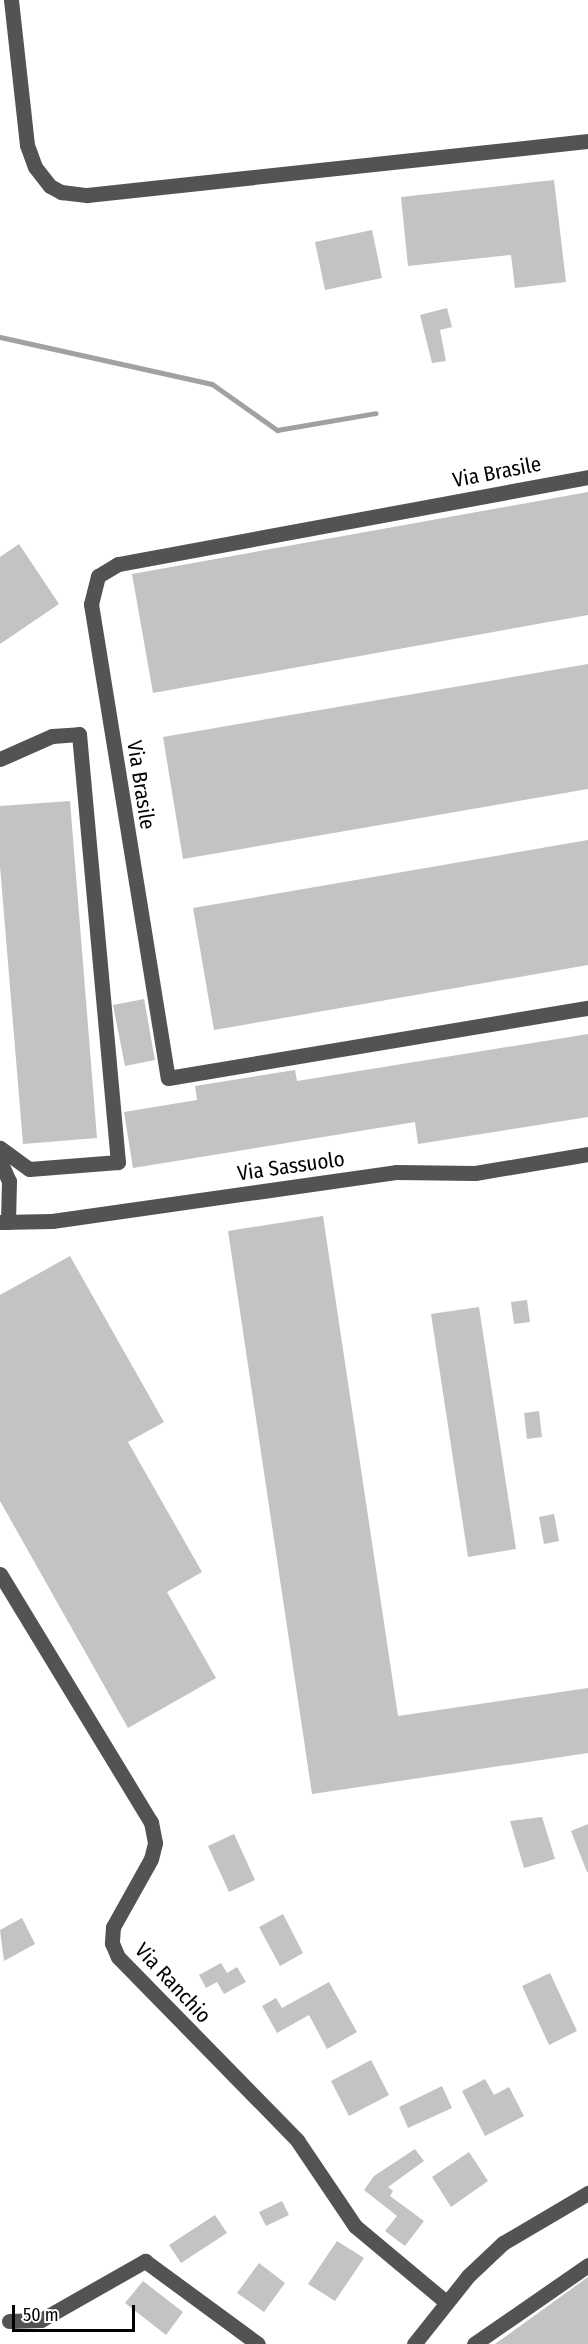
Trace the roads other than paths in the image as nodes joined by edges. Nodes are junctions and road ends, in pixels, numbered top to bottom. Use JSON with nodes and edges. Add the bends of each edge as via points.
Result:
{"nodes":[{"id":1,"x":11,"y":0,"type":"edge"},
{"id":2,"x":588,"y":141,"type":"edge"},
{"id":3,"x":588,"y":477,"type":"edge"},
{"id":4,"x":0,"y":759,"type":"edge"},
{"id":5,"x":588,"y":1008,"type":"edge"},
{"id":6,"x":0,"y":1148,"type":"edge"},
{"id":7,"x":588,"y":1154,"type":"edge"},
{"id":8,"x":0,"y":1161,"type":"edge"},
{"id":9,"x":4,"y":1222,"type":"edge"},
{"id":10,"x":0,"y":1574,"type":"edge"},
{"id":11,"x":588,"y":2193,"type":"edge"},
{"id":12,"x":588,"y":2265,"type":"edge"},
{"id":13,"x":446,"y":2302,"type":"junction"},
{"id":14,"x":9,"y":2321,"type":"dead end"},
{"id":15,"x":258,"y":2344,"type":"edge"},
{"id":16,"x":414,"y":2344,"type":"edge"},
{"id":17,"x":474,"y":2344,"type":"edge"}],
"edges":[{"from":1,"to":2,"type":"street","via":[[27,145],[35,167],[50,186],[61,192],[87,195]]},
{"from":3,"to":5,"type":"street","name":"Via Brasile","via":[[118,564],[98,576],[91,604],[168,1078]]},
{"from":4,"to":6,"type":"street","via":[[52,736],[80,734],[118,1162],[29,1169]]},
{"from":7,"to":9,"type":"street","name":"Via Sassuolo","via":[[474,1173],[396,1172],[52,1221]]},
{"from":8,"to":9,"type":"street","via":[[9,1182]]},
{"from":10,"to":13,"type":"street","name":"Via Ranchio","via":[[151,1822],[155,1843],[151,1859],[113,1927],[112,1943],[117,1957],[297,2140],[355,2226]]},
{"from":11,"to":13,"type":"street","via":[[503,2243]]},
{"from":12,"to":17,"type":"street"},
{"from":13,"to":16,"type":"street"},
{"from":14,"to":15,"type":"street","via":[[41,2320],[145,2261]]}]}
